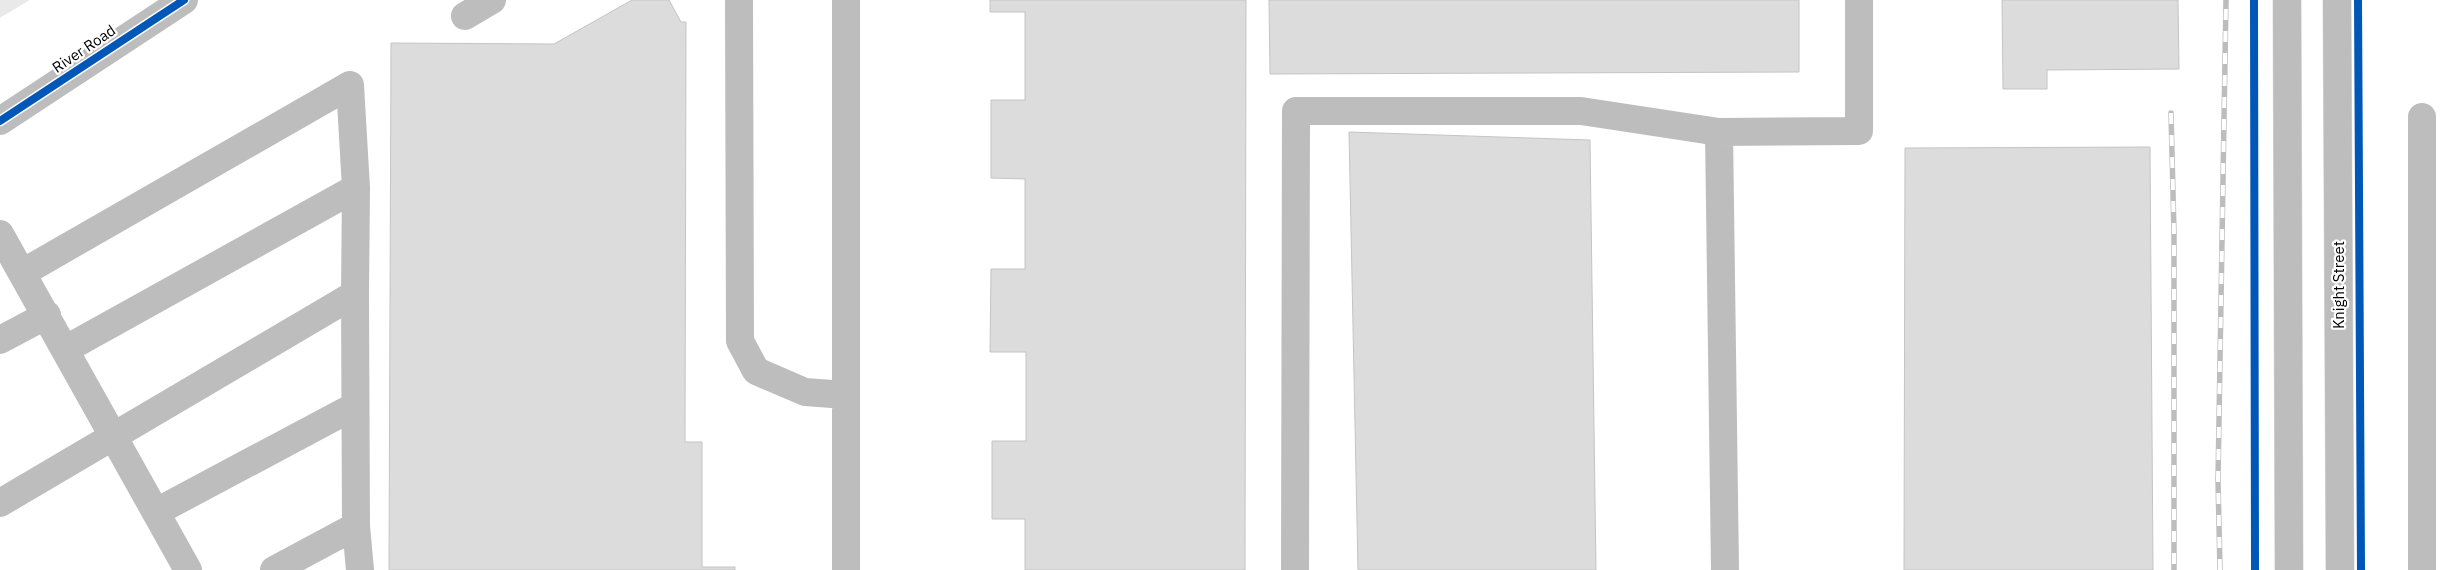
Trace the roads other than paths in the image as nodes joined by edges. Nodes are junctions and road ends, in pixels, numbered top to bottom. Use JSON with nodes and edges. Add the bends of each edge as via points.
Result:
{"nodes":[{"id":1,"x":184,"y":0,"type":"edge"},
{"id":2,"x":492,"y":0,"type":"edge"},
{"id":3,"x":739,"y":0,"type":"edge"},
{"id":4,"x":846,"y":0,"type":"edge"},
{"id":5,"x":1859,"y":0,"type":"edge"},
{"id":6,"x":2287,"y":0,"type":"edge"},
{"id":7,"x":2337,"y":0,"type":"edge"},
{"id":8,"x":464,"y":16,"type":"dead end"},
{"id":9,"x":2422,"y":117,"type":"dead end"},
{"id":10,"x":0,"y":121,"type":"edge"},
{"id":11,"x":1719,"y":132,"type":"junction"},
{"id":12,"x":356,"y":188,"type":"junction"},
{"id":13,"x":0,"y":234,"type":"edge"},
{"id":14,"x":22,"y":273,"type":"junction"},
{"id":15,"x":354,"y":294,"type":"junction"},
{"id":16,"x":47,"y":315,"type":"junction"},
{"id":17,"x":0,"y":340,"type":"edge"},
{"id":18,"x":66,"y":349,"type":"junction"},
{"id":19,"x":846,"y":395,"type":"junction"},
{"id":20,"x":355,"y":406,"type":"junction"},
{"id":21,"x":114,"y":436,"type":"junction"},
{"id":22,"x":0,"y":503,"type":"edge"},
{"id":23,"x":156,"y":512,"type":"junction"},
{"id":24,"x":356,"y":526,"type":"junction"},
{"id":25,"x":188,"y":570,"type":"edge"},
{"id":26,"x":274,"y":570,"type":"edge"},
{"id":27,"x":360,"y":570,"type":"edge"},
{"id":28,"x":846,"y":570,"type":"edge"},
{"id":29,"x":1295,"y":570,"type":"edge"},
{"id":30,"x":1725,"y":570,"type":"edge"},
{"id":31,"x":2288,"y":570,"type":"edge"},
{"id":32,"x":2340,"y":570,"type":"edge"},
{"id":33,"x":2422,"y":570,"type":"edge"}],
"edges":[{"from":1,"to":10,"type":"main road","name":"River Road"},
{"from":2,"to":8,"type":"main road"},
{"from":3,"to":19,"type":"main road","via":[[740,340],[756,371],[805,392]]},
{"from":4,"to":19,"type":"main road"},
{"from":5,"to":11,"type":"main road","via":[[1859,131]]},
{"from":6,"to":31,"type":"main road"},
{"from":7,"to":32,"type":"main road","name":"Knight Street"},
{"from":9,"to":33,"type":"main road"},
{"from":11,"to":29,"type":"main road","via":[[1580,111],[1296,111]]},
{"from":11,"to":30,"type":"main road"},
{"from":12,"to":14,"type":"main road","via":[[350,85]]},
{"from":12,"to":15,"type":"main road"},
{"from":12,"to":18,"type":"main road"},
{"from":13,"to":14,"type":"main road"},
{"from":14,"to":16,"type":"main road"},
{"from":15,"to":20,"type":"main road"},
{"from":15,"to":21,"type":"main road"},
{"from":16,"to":17,"type":"main road"},
{"from":16,"to":18,"type":"main road"},
{"from":18,"to":21,"type":"main road"},
{"from":19,"to":28,"type":"main road"},
{"from":20,"to":23,"type":"main road"},
{"from":20,"to":24,"type":"main road"},
{"from":21,"to":22,"type":"main road"},
{"from":21,"to":23,"type":"main road"},
{"from":23,"to":25,"type":"main road"},
{"from":24,"to":26,"type":"main road"},
{"from":24,"to":27,"type":"main road"}]}
